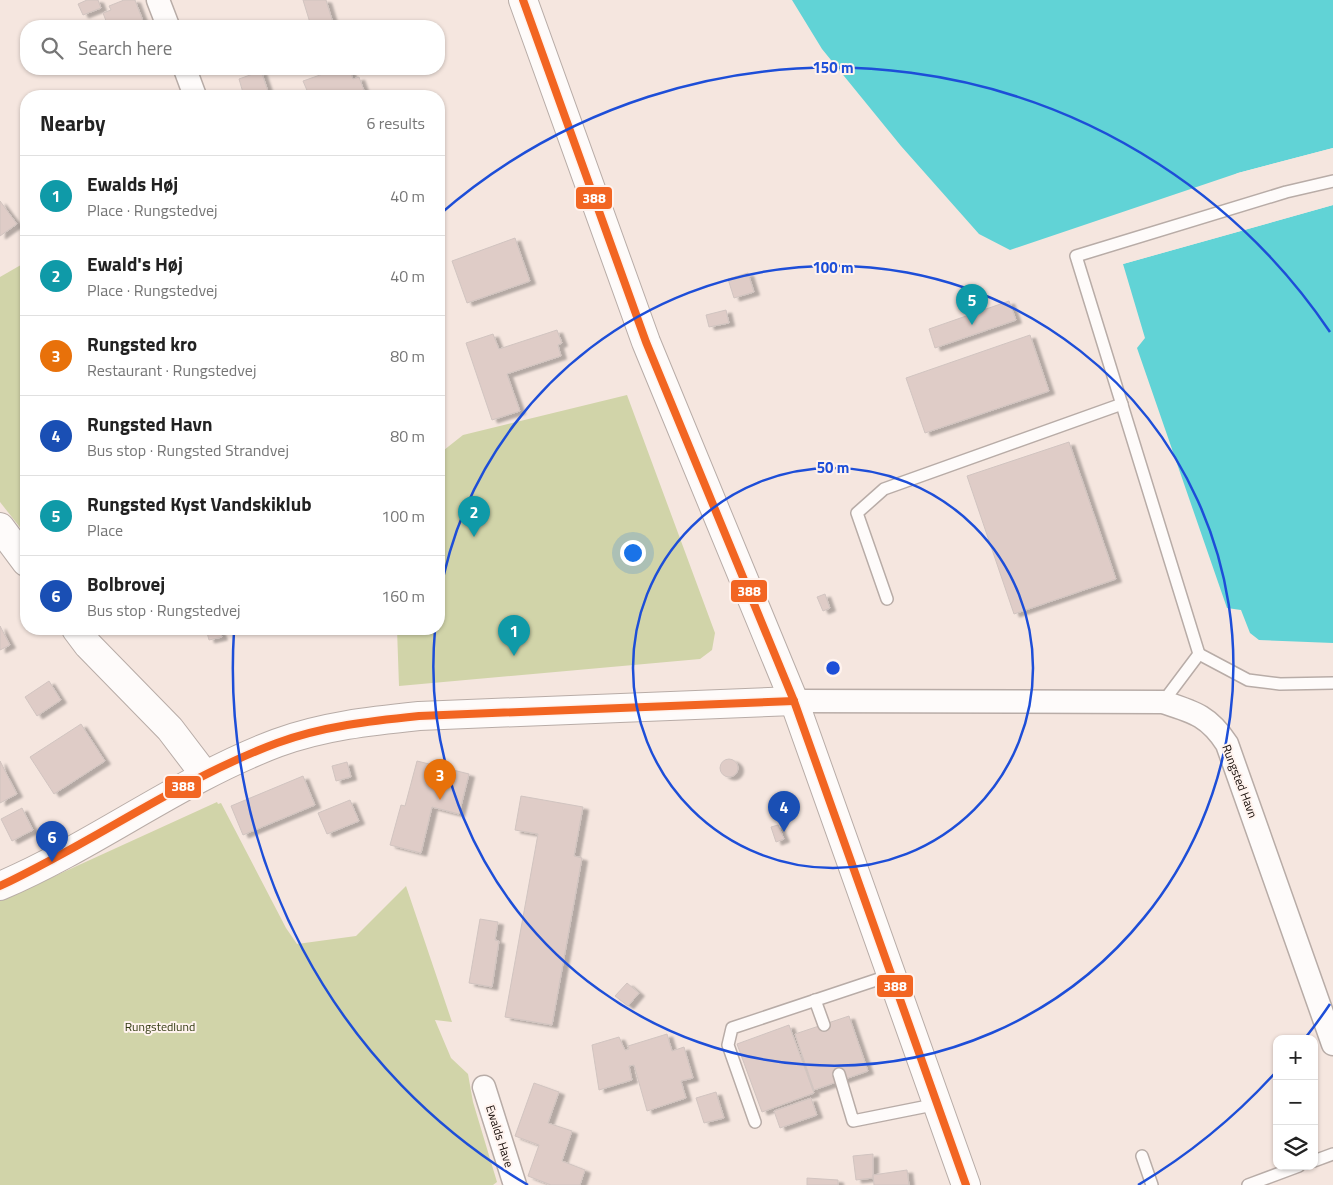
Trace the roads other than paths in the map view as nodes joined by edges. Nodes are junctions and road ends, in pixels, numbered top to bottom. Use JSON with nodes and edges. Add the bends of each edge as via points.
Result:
{"nodes":[{"id":1,"x":158,"y":0,"type":"edge"},
{"id":2,"x":523,"y":0,"type":"edge"},
{"id":3,"x":166,"y":20,"type":"edge"},
{"id":4,"x":187,"y":75,"type":"edge"},
{"id":5,"x":193,"y":90,"type":"edge"},
{"id":6,"x":1333,"y":181,"type":"edge"},
{"id":7,"x":1122,"y":404,"type":"junction"},
{"id":8,"x":0,"y":527,"type":"edge"},
{"id":9,"x":20,"y":554,"type":"edge"},
{"id":10,"x":886,"y":599,"type":"dead end"},
{"id":11,"x":80,"y":635,"type":"edge"},
{"id":12,"x":1199,"y":654,"type":"junction"},
{"id":13,"x":1333,"y":683,"type":"edge"},
{"id":14,"x":794,"y":701,"type":"junction"},
{"id":15,"x":1163,"y":702,"type":"junction"},
{"id":16,"x":205,"y":775,"type":"junction"},
{"id":17,"x":0,"y":886,"type":"edge"},
{"id":18,"x":891,"y":975,"type":"junction"},
{"id":19,"x":815,"y":1000,"type":"junction"},
{"id":20,"x":824,"y":1025,"type":"dead end"},
{"id":21,"x":1333,"y":1044,"type":"edge"},
{"id":22,"x":840,"y":1074,"type":"dead end"},
{"id":23,"x":484,"y":1087,"type":"dead end"},
{"id":24,"x":938,"y":1104,"type":"junction"},
{"id":25,"x":755,"y":1122,"type":"dead end"},
{"id":26,"x":1333,"y":1154,"type":"edge"},
{"id":27,"x":1142,"y":1156,"type":"dead end"},
{"id":28,"x":1318,"y":1160,"type":"edge"},
{"id":29,"x":1288,"y":1170,"type":"edge"},
{"id":30,"x":516,"y":1185,"type":"edge"},
{"id":31,"x":966,"y":1185,"type":"edge"},
{"id":32,"x":1152,"y":1185,"type":"edge"},
{"id":33,"x":1248,"y":1185,"type":"edge"}],
"edges":[{"from":1,"to":3,"type":"street"},
{"from":2,"to":14,"type":"main road","via":[[646,342]]},
{"from":4,"to":5,"type":"street"},
{"from":6,"to":7,"type":"lane","via":[[1286,192],[1076,256]]},
{"from":7,"to":10,"type":"lane","via":[[884,489],[857,513]]},
{"from":7,"to":12,"type":"lane"},
{"from":8,"to":9,"type":"main road"},
{"from":11,"to":16,"type":"main road","via":[[170,729]]},
{"from":12,"to":13,"type":"lane","via":[[1248,680],[1280,684]]},
{"from":12,"to":15,"type":"lane"},
{"from":14,"to":15,"type":"street","name":"Rungsted Havn"},
{"from":14,"to":16,"type":"main road","via":[[365,721],[278,743]]},
{"from":14,"to":18,"type":"main road"},
{"from":15,"to":21,"type":"street","name":"Rungsted Havn","via":[[1198,713],[1216,726],[1227,744]]},
{"from":16,"to":17,"type":"main road","via":[[36,870]]},
{"from":18,"to":19,"type":"lane"},
{"from":18,"to":24,"type":"main road"},
{"from":19,"to":20,"type":"lane"},
{"from":19,"to":25,"type":"lane","via":[[732,1028],[728,1045]]},
{"from":22,"to":24,"type":"lane","via":[[854,1121]]},
{"from":23,"to":30,"type":"street","name":"Ewalds Have"},
{"from":24,"to":31,"type":"main road"},
{"from":26,"to":28,"type":"lane"},
{"from":27,"to":32,"type":"lane"},
{"from":29,"to":33,"type":"lane"}]}
